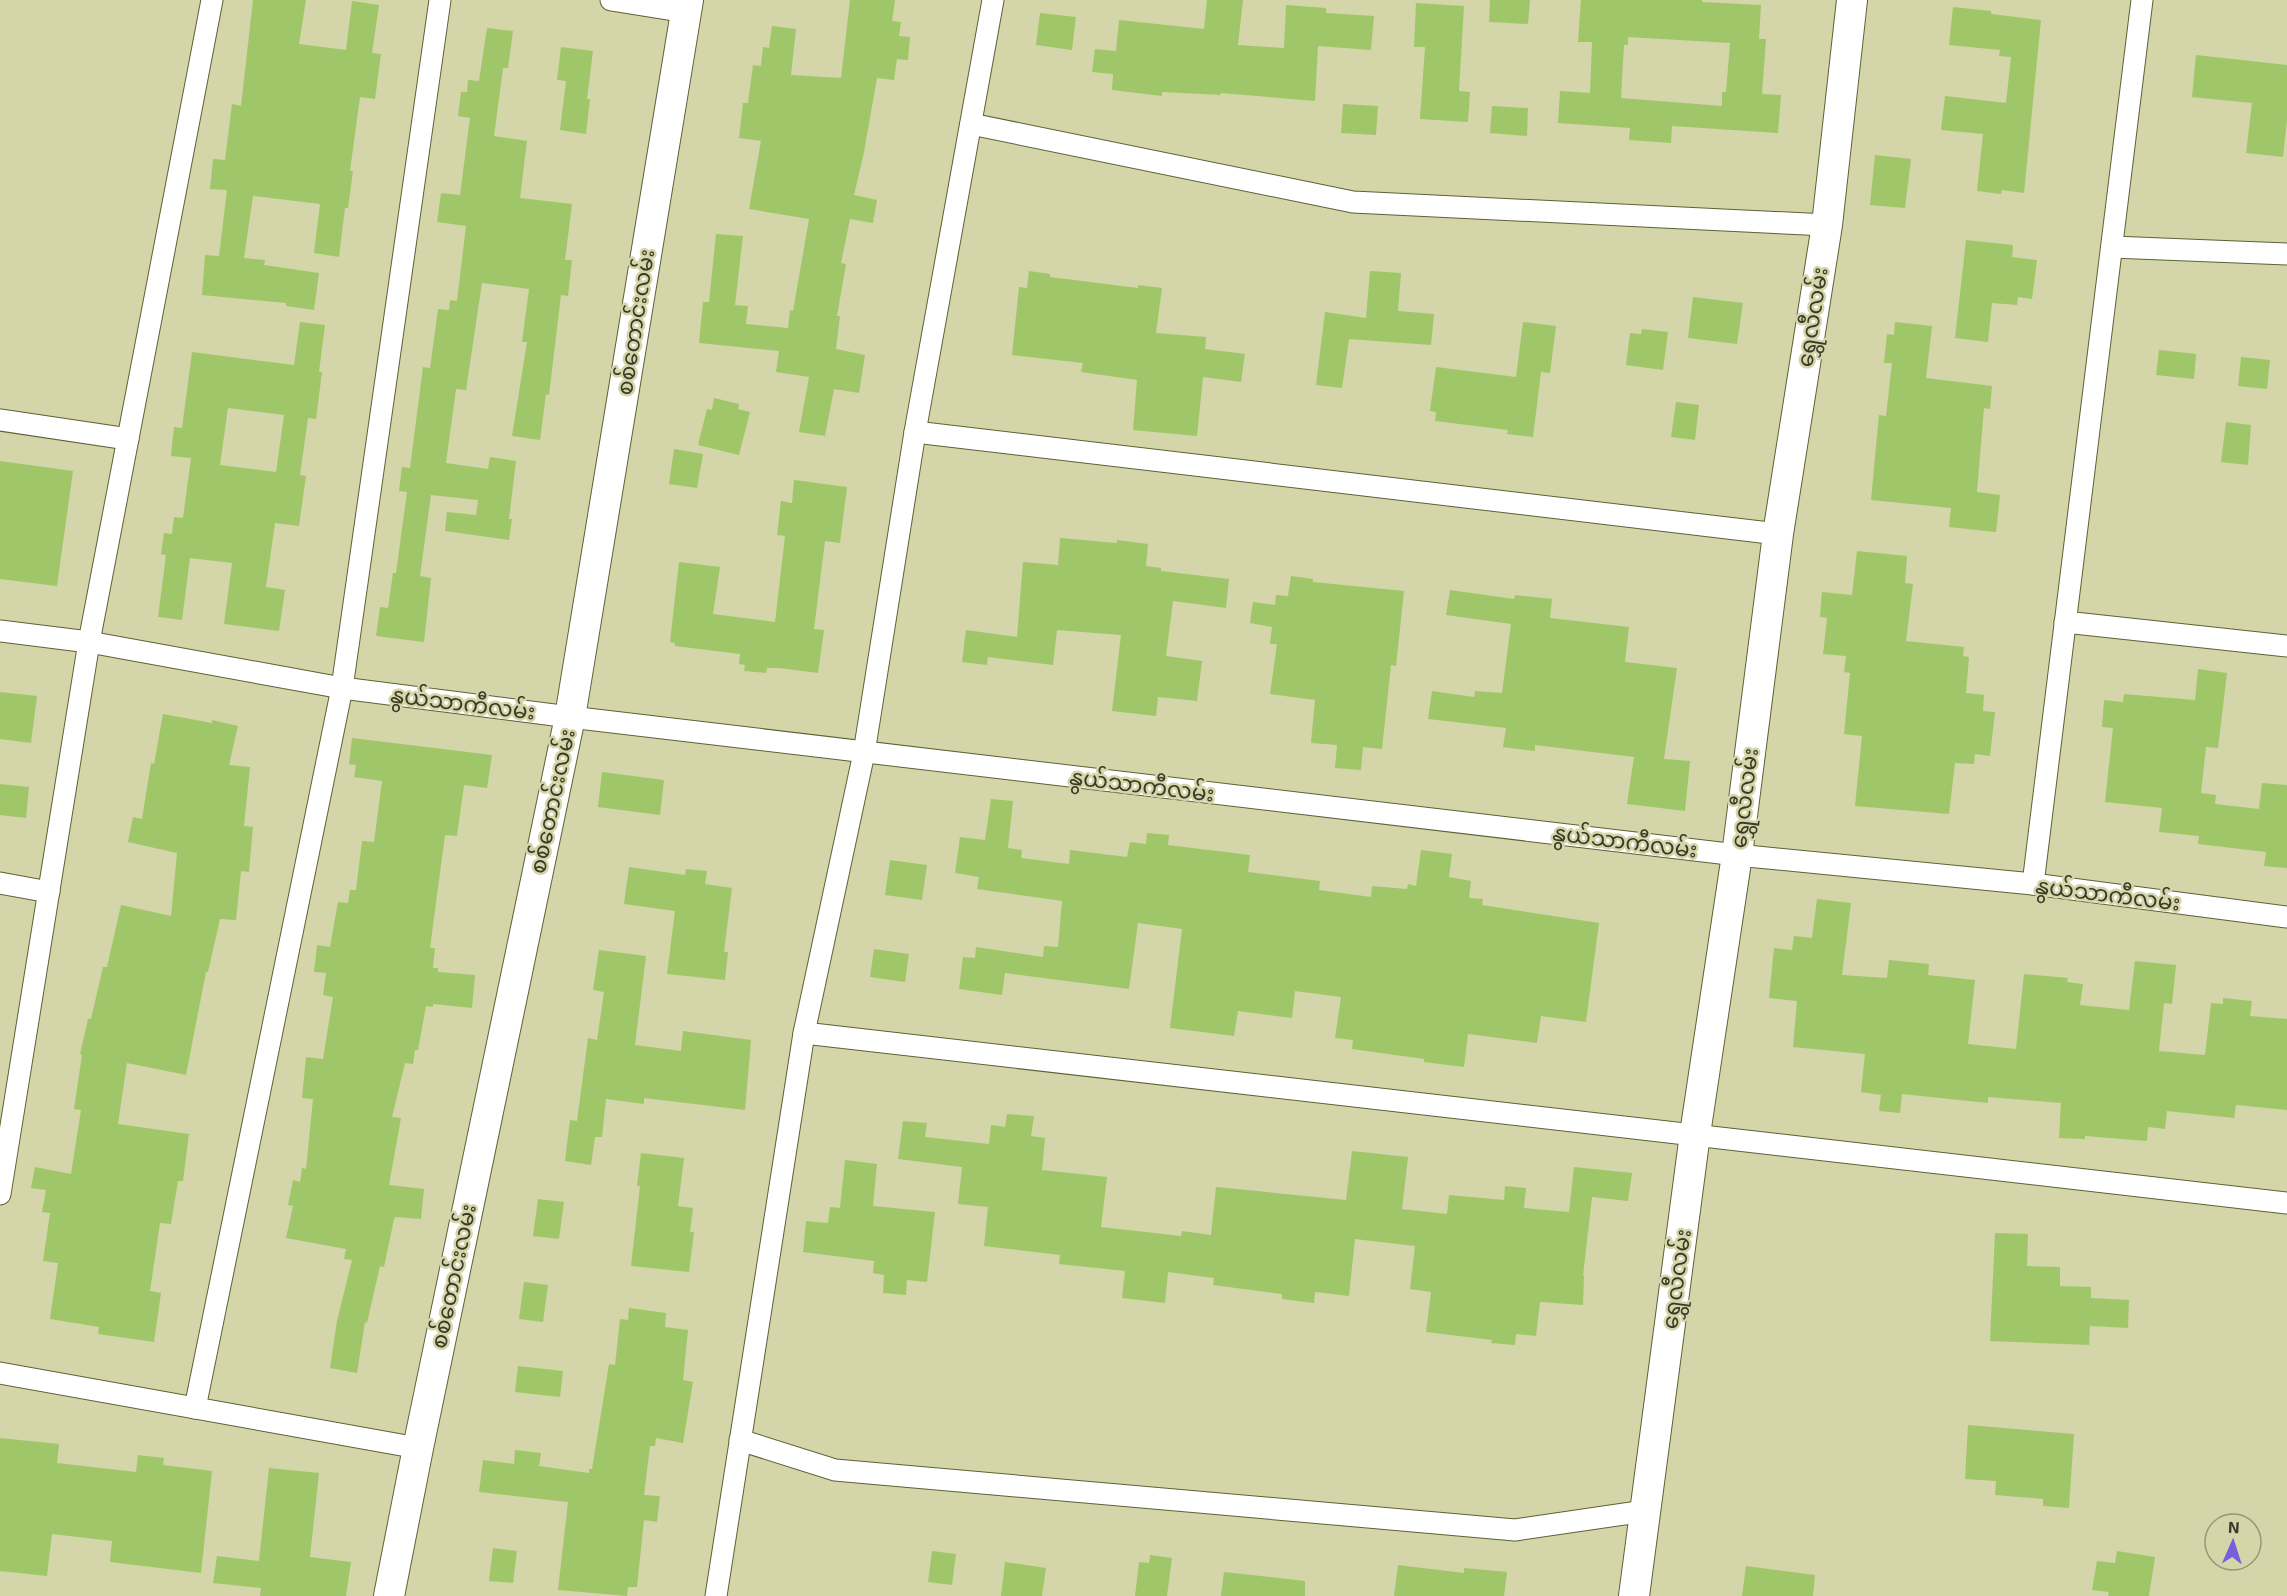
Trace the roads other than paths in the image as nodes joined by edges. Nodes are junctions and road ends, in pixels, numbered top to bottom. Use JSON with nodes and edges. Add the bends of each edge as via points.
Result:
{"nodes":[{"id":1,"x":212,"y":0,"type":"edge"},
{"id":2,"x":440,"y":0,"type":"edge"},
{"id":3,"x":611,"y":0,"type":"edge"},
{"id":4,"x":993,"y":0,"type":"edge"},
{"id":5,"x":1852,"y":0,"type":"edge"},
{"id":6,"x":2142,"y":0,"type":"edge"},
{"id":7,"x":687,"y":6,"type":"edge"},
{"id":8,"x":971,"y":124,"type":"junction"},
{"id":9,"x":1827,"y":225,"type":"junction"},
{"id":10,"x":2112,"y":247,"type":"junction"},
{"id":11,"x":2287,"y":254,"type":"edge"},
{"id":12,"x":0,"y":420,"type":"edge"},
{"id":13,"x":915,"y":432,"type":"junction"},
{"id":14,"x":128,"y":439,"type":"junction"},
{"id":15,"x":1778,"y":534,"type":"junction"},
{"id":16,"x":2065,"y":622,"type":"junction"},
{"id":17,"x":0,"y":631,"type":"edge"},
{"id":18,"x":89,"y":642,"type":"junction"},
{"id":19,"x":2287,"y":646,"type":"edge"},
{"id":20,"x":342,"y":688,"type":"junction"},
{"id":21,"x":570,"y":717,"type":"junction"},
{"id":22,"x":864,"y":753,"type":"junction"},
{"id":23,"x":1737,"y":855,"type":"junction"},
{"id":24,"x":0,"y":883,"type":"edge"},
{"id":25,"x":2033,"y":884,"type":"junction"},
{"id":26,"x":49,"y":892,"type":"junction"},
{"id":27,"x":2287,"y":917,"type":"edge"},
{"id":28,"x":804,"y":1033,"type":"junction"},
{"id":29,"x":1695,"y":1134,"type":"junction"},
{"id":30,"x":0,"y":1194,"type":"edge"},
{"id":31,"x":2287,"y":1203,"type":"edge"},
{"id":32,"x":0,"y":1373,"type":"edge"},
{"id":33,"x":195,"y":1408,"type":"junction"},
{"id":34,"x":740,"y":1440,"type":"junction"},
{"id":35,"x":417,"y":1448,"type":"junction"},
{"id":36,"x":1645,"y":1511,"type":"junction"},
{"id":37,"x":389,"y":1596,"type":"edge"},
{"id":38,"x":716,"y":1596,"type":"edge"},
{"id":39,"x":1634,"y":1596,"type":"edge"}],
"edges":[{"from":1,"to":14,"type":"street"},
{"from":2,"to":20,"type":"street"},
{"from":3,"to":7,"type":"street"},
{"from":4,"to":8,"type":"street"},
{"from":5,"to":9,"type":"street","name":"ရွှေလီလမ်း"},
{"from":6,"to":10,"type":"street"},
{"from":7,"to":21,"type":"street","name":"စစ်တောင်းလမ်း"},
{"from":8,"to":9,"type":"street","via":[[1353,202]]},
{"from":8,"to":13,"type":"street"},
{"from":9,"to":15,"type":"street","name":"ရွှေလီလမ်း"},
{"from":10,"to":11,"type":"street"},
{"from":10,"to":16,"type":"street"},
{"from":12,"to":14,"type":"street"},
{"from":13,"to":15,"type":"street"},
{"from":13,"to":22,"type":"street"},
{"from":14,"to":18,"type":"street"},
{"from":15,"to":23,"type":"street","name":"ရွှေလီလမ်း"},
{"from":16,"to":19,"type":"street"},
{"from":16,"to":25,"type":"street"},
{"from":17,"to":18,"type":"street","name":"နွယ်သာကီလမ်း"},
{"from":18,"to":20,"type":"street","name":"နွယ်သာကီလမ်း"},
{"from":18,"to":26,"type":"street"},
{"from":20,"to":21,"type":"street","name":"နွယ်သာကီလမ်း"},
{"from":20,"to":33,"type":"street"},
{"from":21,"to":22,"type":"street","name":"နွယ်သာကီလမ်း"},
{"from":21,"to":35,"type":"street","name":"စစ်တောင်းလမ်း"},
{"from":22,"to":23,"type":"street","name":"နွယ်သာကီလမ်း"},
{"from":22,"to":28,"type":"street"},
{"from":23,"to":25,"type":"street","name":"နွယ်သာကီလမ်း"},
{"from":23,"to":29,"type":"street","name":"ရွှေလီလမ်း"},
{"from":24,"to":26,"type":"street"},
{"from":25,"to":27,"type":"street","name":"နွယ်သာကီလမ်း"},
{"from":26,"to":30,"type":"street"},
{"from":28,"to":29,"type":"street"},
{"from":28,"to":34,"type":"street"},
{"from":29,"to":31,"type":"street"},
{"from":29,"to":36,"type":"street","name":"ရွှေလီလမ်း"},
{"from":32,"to":33,"type":"street"},
{"from":33,"to":35,"type":"street"},
{"from":34,"to":36,"type":"street","via":[[835,1470],[1515,1530]]},
{"from":34,"to":38,"type":"street"},
{"from":35,"to":37,"type":"street","name":"စစ်တောင်းလမ်း"},
{"from":36,"to":39,"type":"street","name":"ရွှေလီလမ်း"}]}
